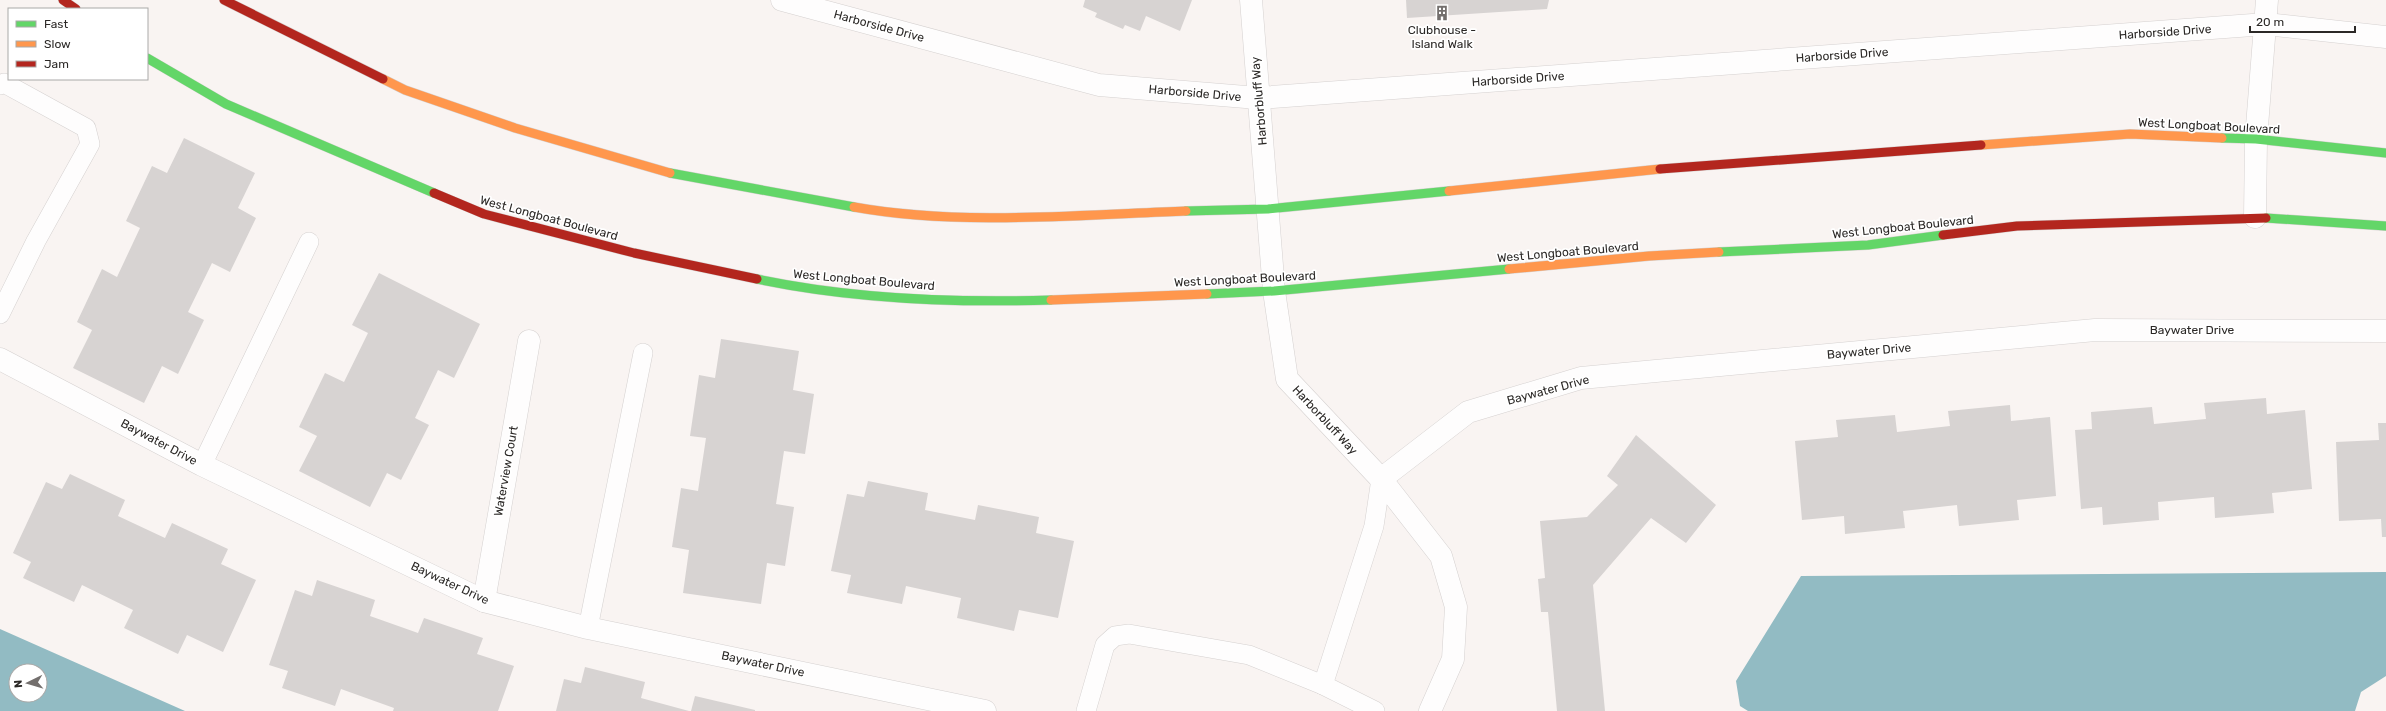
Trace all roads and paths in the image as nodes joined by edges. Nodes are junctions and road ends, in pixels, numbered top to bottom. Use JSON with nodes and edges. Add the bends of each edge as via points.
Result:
{"nodes":[{"id":1,"x":63,"y":0,"type":"edge"},
{"id":2,"x":224,"y":0,"type":"edge"},
{"id":3,"x":782,"y":0,"type":"edge"},
{"id":4,"x":1250,"y":0,"type":"edge"},
{"id":5,"x":2267,"y":0,"type":"edge"},
{"id":6,"x":75,"y":8,"type":"edge"},
{"id":7,"x":2266,"y":24,"type":"junction"},
{"id":8,"x":2386,"y":37,"type":"edge"},
{"id":9,"x":148,"y":59,"type":"edge"},
{"id":10,"x":0,"y":85,"type":"edge"},
{"id":11,"x":1258,"y":98,"type":"junction"},
{"id":12,"x":2256,"y":139,"type":"junction"},
{"id":13,"x":2386,"y":153,"type":"edge"},
{"id":14,"x":1268,"y":209,"type":"junction"},
{"id":15,"x":2255,"y":217,"type":"junction"},
{"id":16,"x":2386,"y":226,"type":"edge"},
{"id":17,"x":309,"y":242,"type":"dead end"},
{"id":18,"x":1274,"y":291,"type":"junction"},
{"id":19,"x":0,"y":314,"type":"edge"},
{"id":20,"x":2386,"y":331,"type":"edge"},
{"id":21,"x":529,"y":341,"type":"dead end"},
{"id":22,"x":643,"y":353,"type":"dead end"},
{"id":23,"x":0,"y":359,"type":"edge"},
{"id":24,"x":202,"y":465,"type":"junction"},
{"id":25,"x":1381,"y":479,"type":"junction"},
{"id":26,"x":484,"y":601,"type":"junction"},
{"id":27,"x":588,"y":628,"type":"junction"},
{"id":28,"x":1323,"y":685,"type":"junction"},
{"id":29,"x":985,"y":711,"type":"edge"},
{"id":30,"x":1086,"y":711,"type":"edge"},
{"id":31,"x":1375,"y":711,"type":"edge"},
{"id":32,"x":1430,"y":711,"type":"edge"}],
"edges":[{"from":1,"to":6,"type":"street"},
{"from":2,"to":14,"type":"street","name":"West Longboat Boulevard","via":[[405,90],[515,128],[656,170],[764,192],[887,213],[998,217]]},
{"from":3,"to":11,"type":"street","name":"Harborside Drive","via":[[1099,85]]},
{"from":4,"to":11,"type":"street","name":"Harborbluff Way"},
{"from":5,"to":7,"type":"street"},
{"from":7,"to":8,"type":"street","name":"Harborside Drive"},
{"from":7,"to":11,"type":"street","name":"Harborside Drive"},
{"from":7,"to":12,"type":"street"},
{"from":9,"to":18,"type":"street","name":"West Longboat Boulevard","via":[[226,104],[484,214],[634,253],[766,281],[910,299],[1040,300]]},
{"from":10,"to":19,"type":"lane","via":[[4,83],[86,128],[90,144],[36,241]]},
{"from":11,"to":14,"type":"street","name":"Harborbluff Way"},
{"from":12,"to":13,"type":"street","name":"West Longboat Boulevard"},
{"from":12,"to":14,"type":"street","name":"West Longboat Boulevard","via":[[2130,134],[1659,169]]},
{"from":12,"to":15,"type":"street"},
{"from":14,"to":18,"type":"street","name":"Harborbluff Way"},
{"from":15,"to":16,"type":"street","name":"West Longboat Boulevard"},
{"from":15,"to":18,"type":"street","name":"West Longboat Boulevard","via":[[2017,226],[1868,245],[1649,256]]},
{"from":17,"to":24,"type":"lane"},
{"from":18,"to":25,"type":"street","name":"Harborbluff Way","via":[[1287,379]]},
{"from":20,"to":25,"type":"street","name":"Baywater Drive","via":[[2095,330],[1581,378],[1468,412]]},
{"from":21,"to":26,"type":"street","name":"Waterview Court"},
{"from":22,"to":27,"type":"lane"},
{"from":23,"to":24,"type":"street","name":"Baywater Drive"},
{"from":24,"to":26,"type":"street","name":"Baywater Drive"},
{"from":25,"to":28,"type":"lane","via":[[1374,526]]},
{"from":25,"to":32,"type":"street","name":"Harborbluff Way","via":[[1441,556],[1456,607],[1453,659]]},
{"from":26,"to":27,"type":"street","name":"Baywater Drive"},
{"from":27,"to":29,"type":"street","name":"Baywater Drive"},
{"from":28,"to":30,"type":"lane","via":[[1249,655],[1129,634],[1115,636],[1105,645]]},
{"from":28,"to":31,"type":"lane"}]}
